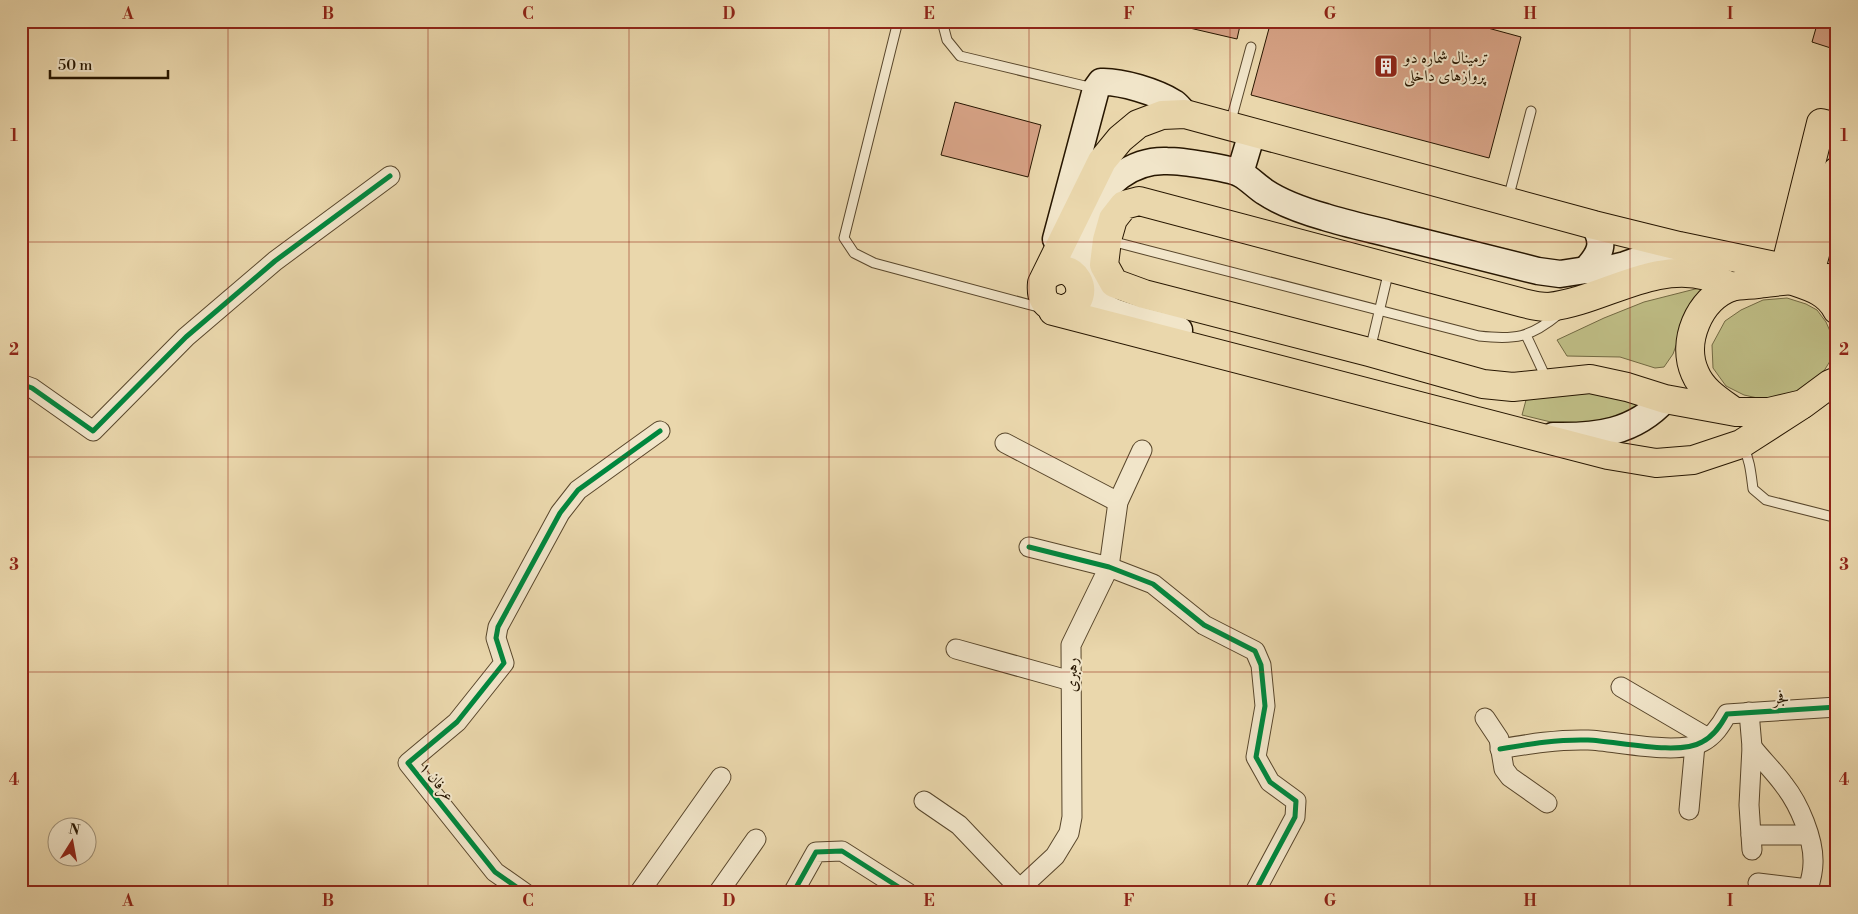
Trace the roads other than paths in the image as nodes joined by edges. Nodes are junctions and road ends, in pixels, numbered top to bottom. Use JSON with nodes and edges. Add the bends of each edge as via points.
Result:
{"nodes":[{"id":1,"x":898,"y":21,"type":"edge"},
{"id":2,"x":942,"y":21,"type":"edge"},
{"id":3,"x":1250,"y":47,"type":"dead end"},
{"id":4,"x":1096,"y":89,"type":"junction"},
{"id":5,"x":1531,"y":111,"type":"dead end"},
{"id":6,"x":1185,"y":114,"type":"junction"},
{"id":7,"x":1837,"y":127,"type":"edge"},
{"id":8,"x":1240,"y":130,"type":"junction"},
{"id":9,"x":1837,"y":171,"type":"edge"},
{"id":10,"x":1240,"y":173,"type":"junction"},
{"id":11,"x":390,"y":176,"type":"dead end"},
{"id":12,"x":1508,"y":202,"type":"junction"},
{"id":13,"x":1594,"y":225,"type":"junction"},
{"id":14,"x":1107,"y":240,"type":"junction"},
{"id":15,"x":1679,"y":246,"type":"junction"},
{"id":16,"x":1390,"y":268,"type":"junction"},
{"id":17,"x":1586,"y":270,"type":"junction"},
{"id":18,"x":1811,"y":275,"type":"edge"},
{"id":19,"x":1046,"y":276,"type":"junction"},
{"id":20,"x":1731,"y":287,"type":"junction"},
{"id":21,"x":1575,"y":301,"type":"junction"},
{"id":22,"x":1054,"y":310,"type":"junction"},
{"id":23,"x":1380,"y":310,"type":"junction"},
{"id":24,"x":1837,"y":310,"type":"edge"},
{"id":25,"x":1526,"y":335,"type":"junction"},
{"id":26,"x":1369,"y":352,"type":"junction"},
{"id":27,"x":1835,"y":377,"type":"edge"},
{"id":28,"x":1549,"y":382,"type":"junction"},
{"id":29,"x":21,"y":384,"type":"edge"},
{"id":30,"x":1665,"y":399,"type":"junction"},
{"id":31,"x":1803,"y":404,"type":"junction"},
{"id":32,"x":1736,"y":412,"type":"junction"},
{"id":33,"x":660,"y":430,"type":"dead end"},
{"id":34,"x":1534,"y":436,"type":"junction"},
{"id":35,"x":1580,"y":437,"type":"junction"},
{"id":36,"x":1005,"y":443,"type":"dead end"},
{"id":37,"x":1741,"y":444,"type":"junction"},
{"id":38,"x":1142,"y":450,"type":"dead end"},
{"id":39,"x":1118,"y":502,"type":"junction"},
{"id":40,"x":1837,"y":518,"type":"edge"},
{"id":41,"x":1028,"y":547,"type":"dead end"},
{"id":42,"x":1109,"y":566,"type":"junction"},
{"id":43,"x":956,"y":649,"type":"dead end"},
{"id":44,"x":1071,"y":681,"type":"junction"},
{"id":45,"x":1620,"y":686,"type":"dead end"},
{"id":46,"x":1837,"y":707,"type":"edge"},
{"id":47,"x":1749,"y":712,"type":"junction"},
{"id":48,"x":1485,"y":718,"type":"dead end"},
{"id":49,"x":1702,"y":741,"type":"junction"},
{"id":50,"x":1752,"y":746,"type":"junction"},
{"id":51,"x":1500,"y":749,"type":"junction"},
{"id":52,"x":721,"y":778,"type":"dead end"},
{"id":53,"x":924,"y":801,"type":"dead end"},
{"id":54,"x":1547,"y":803,"type":"dead end"},
{"id":55,"x":1689,"y":810,"type":"dead end"},
{"id":56,"x":1808,"y":835,"type":"junction"},
{"id":57,"x":756,"y":839,"type":"dead end"},
{"id":58,"x":1758,"y":883,"type":"dead end"},
{"id":59,"x":1017,"y":890,"type":"edge"},
{"id":60,"x":1807,"y":891,"type":"edge"},
{"id":61,"x":525,"y":893,"type":"edge"},
{"id":62,"x":639,"y":893,"type":"edge"},
{"id":63,"x":718,"y":893,"type":"edge"},
{"id":64,"x":793,"y":893,"type":"edge"},
{"id":65,"x":908,"y":893,"type":"edge"},
{"id":66,"x":1260,"y":893,"type":"edge"}],
"edges":[{"from":1,"to":22,"type":"lane","via":[[844,238],[854,253],[874,263]]},
{"from":2,"to":4,"type":"lane","via":[[947,40],[960,56]]},
{"from":3,"to":8,"type":"lane"},
{"from":4,"to":6,"type":"main road","via":[[1101,82],[1113,82],[1162,97],[1176,104]]},
{"from":4,"to":19,"type":"main road"},
{"from":5,"to":12,"type":"lane"},
{"from":6,"to":8,"type":"main road"},
{"from":6,"to":19,"type":"main road","via":[[1162,115],[1138,124],[1120,139],[1102,162]]},
{"from":7,"to":18,"type":"main road","via":[[1821,124]]},
{"from":8,"to":10,"type":"main road"},
{"from":8,"to":12,"type":"main road"},
{"from":9,"to":18,"type":"main road"},
{"from":10,"to":17,"type":"main road","via":[[1266,193],[1325,218],[1538,271],[1560,274]]},
{"from":10,"to":35,"type":"main road","via":[[1165,160],[1140,164],[1119,176],[1105,188],[1083,229],[1080,253],[1083,273],[1092,294],[1105,308],[1133,318]]},
{"from":11,"to":29,"type":"street","via":[[275,261],[186,337],[93,431],[32,388]]},
{"from":12,"to":13,"type":"main road"},
{"from":13,"to":15,"type":"main road"},
{"from":13,"to":17,"type":"main road","via":[[1600,235],[1600,250]]},
{"from":14,"to":16,"type":"main road","via":[[1113,219],[1124,205],[1139,201]]},
{"from":14,"to":23,"type":"lane"},
{"from":14,"to":26,"type":"main road","via":[[1104,264],[1114,283],[1144,294]]},
{"from":15,"to":17,"type":"main road","via":[[1625,266],[1601,271]]},
{"from":15,"to":18,"type":"main road"},
{"from":16,"to":21,"type":"main road","via":[[1523,304],[1548,307]]},
{"from":16,"to":23,"type":"lane"},
{"from":18,"to":20,"type":"main road"},
{"from":18,"to":24,"type":"main road","via":[[1817,288]]},
{"from":19,"to":22,"type":"main road","via":[[1041,291]]},
{"from":20,"to":21,"type":"main road","via":[[1708,276],[1682,272],[1653,276]]},
{"from":20,"to":32,"type":"main road","via":[[1712,298],[1696,320],[1689,345],[1694,373],[1712,397]]},
{"from":21,"to":25,"type":"lane"},
{"from":22,"to":34,"type":"main road"},
{"from":23,"to":25,"type":"lane","via":[[1479,336],[1503,338]]},
{"from":23,"to":26,"type":"lane"},
{"from":25,"to":28,"type":"lane"},
{"from":26,"to":28,"type":"main road","via":[[1483,384],[1513,387]]},
{"from":27,"to":31,"type":"main road"},
{"from":28,"to":30,"type":"main road","via":[[1590,379]]},
{"from":30,"to":32,"type":"main road"},
{"from":30,"to":35,"type":"main road","via":[[1639,420],[1607,434]]},
{"from":31,"to":32,"type":"main road","via":[[1768,412]]},
{"from":31,"to":37,"type":"main road"},
{"from":33,"to":61,"type":"street","name":"عرفان ۱","via":[[578,490],[560,513],[498,627],[496,638],[504,663],[457,722],[408,763],[495,872]]},
{"from":34,"to":35,"type":"main road"},
{"from":34,"to":37,"type":"main road","via":[[1656,464],[1694,460]]},
{"from":36,"to":39,"type":"street"},
{"from":37,"to":40,"type":"lane","via":[[1748,456],[1752,489],[1766,500]]},
{"from":38,"to":39,"type":"street","name":"رهبری"},
{"from":39,"to":42,"type":"street","name":"رهبری"},
{"from":41,"to":42,"type":"street"},
{"from":42,"to":44,"type":"street","name":"رهبری","via":[[1071,645]]},
{"from":42,"to":66,"type":"street","via":[[1153,584],[1204,625],[1255,652],[1261,665],[1264,706],[1256,757],[1270,782],[1296,801],[1295,817],[1256,890]]},
{"from":43,"to":44,"type":"street"},
{"from":44,"to":59,"type":"street","name":"رهبری","via":[[1072,817],[1069,833],[1055,856]]},
{"from":45,"to":49,"type":"street"},
{"from":46,"to":47,"type":"street","name":"فجر"},
{"from":47,"to":49,"type":"street","name":"فجر","via":[[1727,714],[1718,729]]},
{"from":47,"to":50,"type":"street"},
{"from":48,"to":51,"type":"street","via":[[1499,739]]},
{"from":49,"to":51,"type":"street","via":[[1688,747],[1660,747],[1587,740]]},
{"from":49,"to":55,"type":"street"},
{"from":50,"to":56,"type":"street","via":[[1797,804]]},
{"from":50,"to":56,"type":"street","via":[[1751,843]]},
{"from":51,"to":54,"type":"street","via":[[1504,770],[1510,777]]},
{"from":52,"to":62,"type":"street"},
{"from":53,"to":59,"type":"street","via":[[959,825]]},
{"from":56,"to":60,"type":"street","via":[[1813,862]]},
{"from":57,"to":63,"type":"street"},
{"from":58,"to":60,"type":"street"},
{"from":64,"to":65,"type":"street","via":[[816,852],[842,851]]}]}
